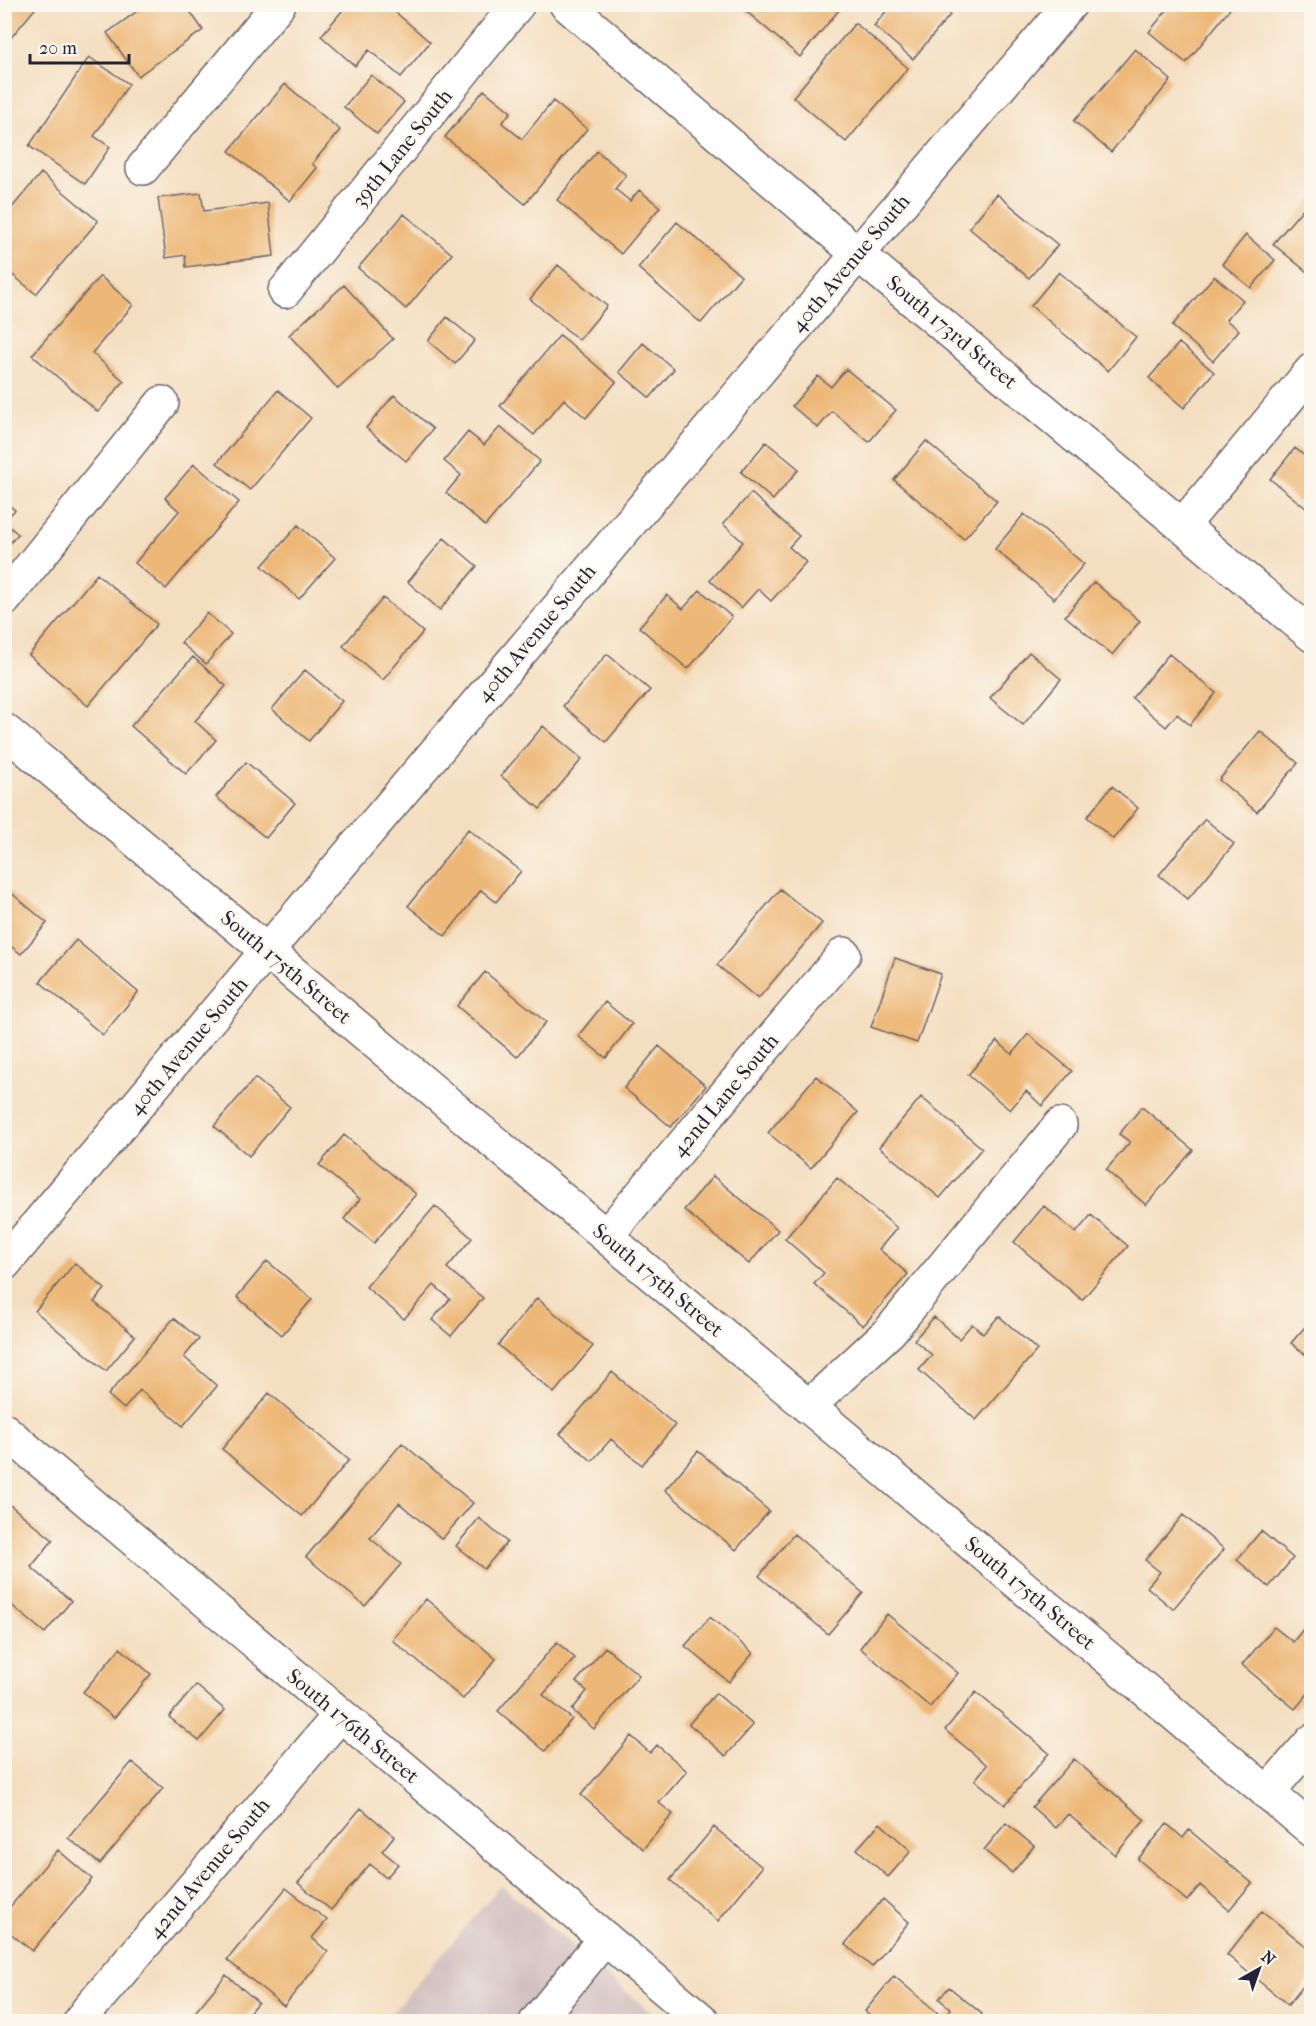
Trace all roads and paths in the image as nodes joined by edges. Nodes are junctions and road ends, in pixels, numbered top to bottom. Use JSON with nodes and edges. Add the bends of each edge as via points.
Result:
{"nodes":[{"id":1,"x":279,"y":4,"type":"edge"},
{"id":2,"x":518,"y":4,"type":"edge"},
{"id":3,"x":566,"y":4,"type":"edge"},
{"id":4,"x":1070,"y":4,"type":"edge"},
{"id":5,"x":143,"y":168,"type":"dead end"},
{"id":6,"x":858,"y":254,"type":"junction"},
{"id":7,"x":285,"y":291,"type":"dead end"},
{"id":8,"x":1311,"y":370,"type":"edge"},
{"id":9,"x":162,"y":403,"type":"dead end"},
{"id":10,"x":1182,"y":526,"type":"junction"},
{"id":11,"x":4,"y":600,"type":"edge"},
{"id":12,"x":1311,"y":635,"type":"edge"},
{"id":13,"x":4,"y":730,"type":"edge"},
{"id":14,"x":267,"y":951,"type":"junction"},
{"id":15,"x":844,"y":954,"type":"dead end"},
{"id":16,"x":1060,"y":1125,"type":"dead end"},
{"id":17,"x":606,"y":1236,"type":"junction"},
{"id":18,"x":4,"y":1264,"type":"edge"},
{"id":19,"x":808,"y":1407,"type":"junction"},
{"id":20,"x":4,"y":1430,"type":"edge"},
{"id":21,"x":340,"y":1715,"type":"junction"},
{"id":22,"x":1311,"y":1741,"type":"edge"},
{"id":23,"x":1267,"y":1793,"type":"junction"},
{"id":24,"x":1311,"y":1830,"type":"edge"},
{"id":25,"x":605,"y":1938,"type":"junction"},
{"id":26,"x":80,"y":2022,"type":"edge"},
{"id":27,"x":536,"y":2022,"type":"edge"},
{"id":28,"x":704,"y":2022,"type":"edge"}],
"edges":[{"from":1,"to":5,"type":"street"},
{"from":2,"to":7,"type":"street","name":"39th Lane South"},
{"from":3,"to":6,"type":"street","name":"South 173rd Street"},
{"from":4,"to":6,"type":"street","name":"40th Avenue South"},
{"from":6,"to":10,"type":"street","name":"South 173rd Street"},
{"from":6,"to":14,"type":"street","name":"40th Avenue South"},
{"from":8,"to":10,"type":"street"},
{"from":9,"to":11,"type":"street"},
{"from":10,"to":12,"type":"street","name":"South 173rd Street"},
{"from":13,"to":14,"type":"street","name":"South 175th Street"},
{"from":14,"to":17,"type":"street","name":"South 175th Street"},
{"from":14,"to":18,"type":"street","name":"40th Avenue South"},
{"from":15,"to":17,"type":"street","name":"42nd Lane South"},
{"from":16,"to":19,"type":"street","via":[[890,1331]]},
{"from":17,"to":19,"type":"street","name":"South 175th Street"},
{"from":19,"to":23,"type":"street","name":"South 175th Street"},
{"from":20,"to":21,"type":"street","name":"South 176th Street"},
{"from":21,"to":25,"type":"street","name":"South 176th Street"},
{"from":21,"to":26,"type":"street","name":"42nd Avenue South"},
{"from":22,"to":23,"type":"street"},
{"from":23,"to":24,"type":"street","name":"South 175th Street"},
{"from":25,"to":27,"type":"street"},
{"from":25,"to":28,"type":"street","name":"South 176th Street"}]}
